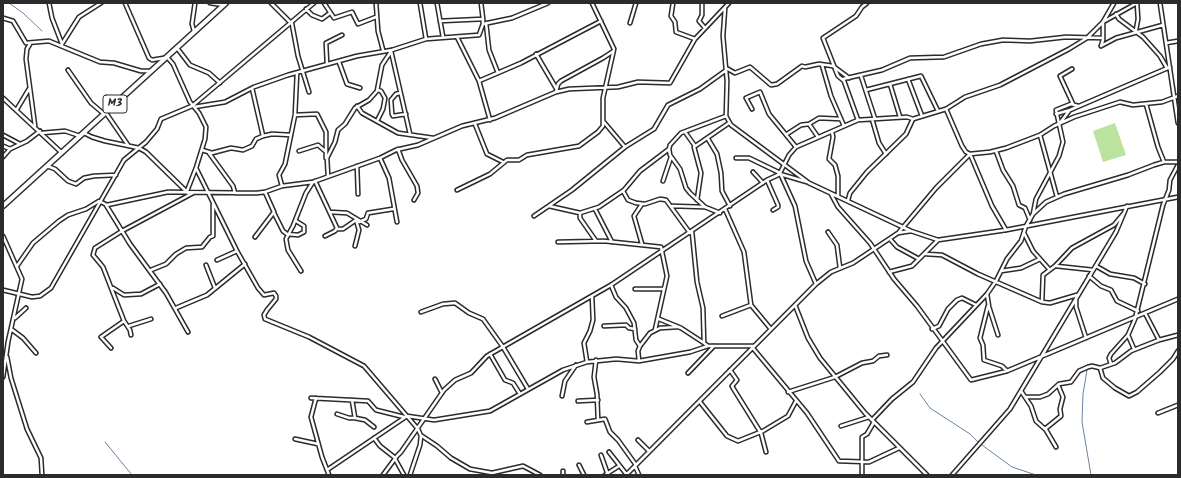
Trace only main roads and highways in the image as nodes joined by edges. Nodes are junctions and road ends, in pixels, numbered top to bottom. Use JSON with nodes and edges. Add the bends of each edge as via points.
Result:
{"nodes":[{"id":1,"x":225,"y":4,"type":"edge"},
{"id":2,"x":3,"y":206,"type":"edge"}],
"edges":[{"from":1,"to":2,"type":"main road","number":"M3"}]}
